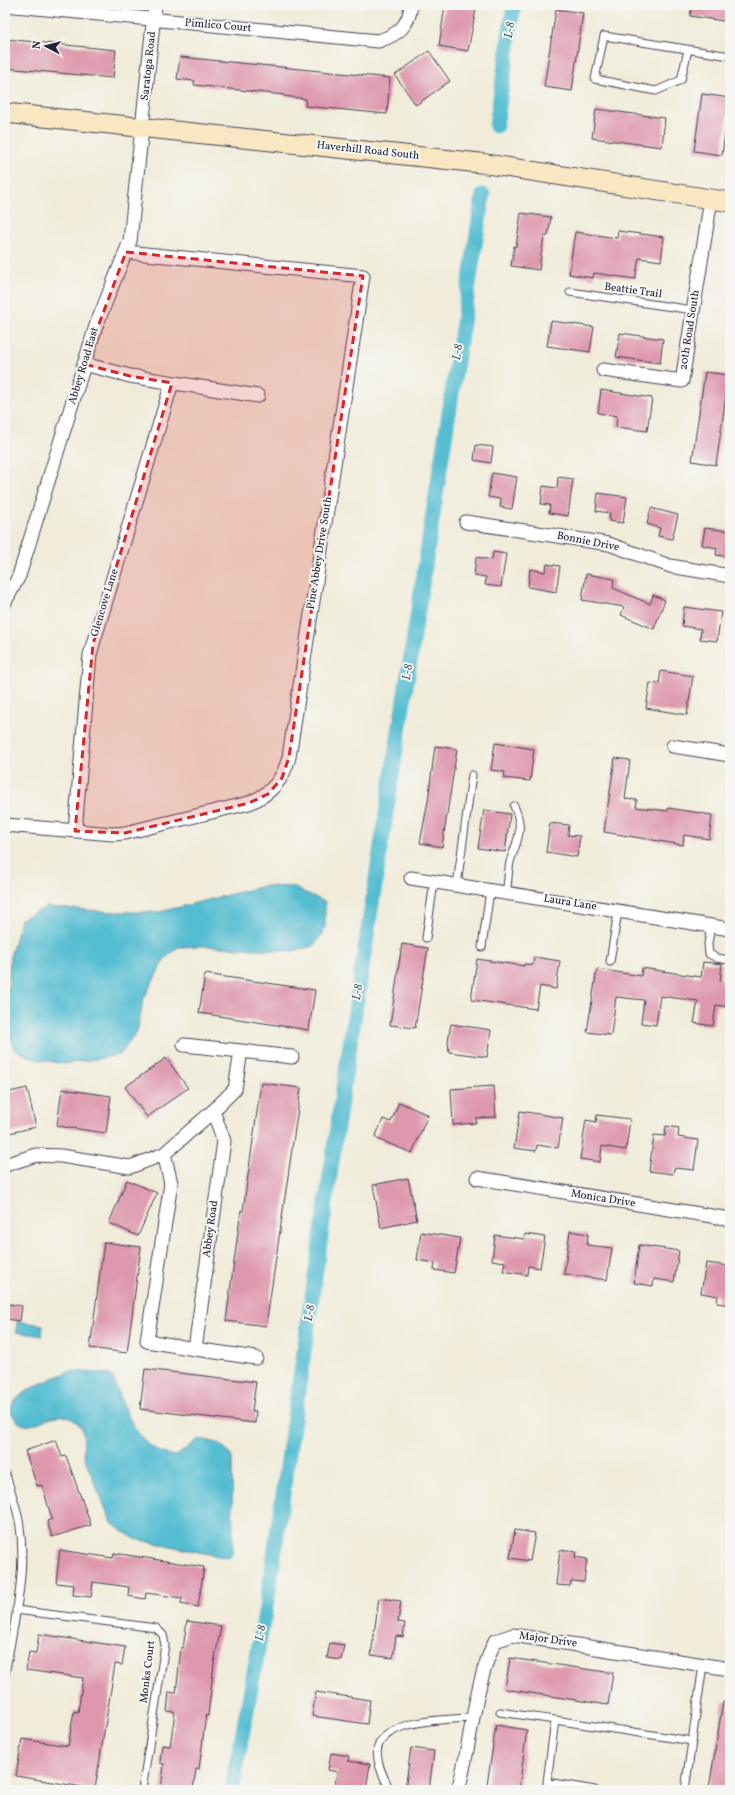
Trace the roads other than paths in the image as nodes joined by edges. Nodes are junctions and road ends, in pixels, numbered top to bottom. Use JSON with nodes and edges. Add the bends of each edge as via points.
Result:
{"nodes":[{"id":1,"x":5,"y":5,"type":"edge"},
{"id":2,"x":155,"y":5,"type":"edge"},
{"id":3,"x":411,"y":5,"type":"edge"},
{"id":4,"x":154,"y":20,"type":"junction"},
{"id":5,"x":688,"y":50,"type":"junction"},
{"id":6,"x":730,"y":56,"type":"edge"},
{"id":7,"x":5,"y":112,"type":"edge"},
{"id":8,"x":143,"y":127,"type":"junction"},
{"id":9,"x":711,"y":199,"type":"junction"},
{"id":10,"x":730,"y":202,"type":"edge"},
{"id":11,"x":126,"y":252,"type":"junction"},
{"id":12,"x":570,"y":292,"type":"dead end"},
{"id":13,"x":693,"y":310,"type":"junction"},
{"id":14,"x":84,"y":364,"type":"junction"},
{"id":15,"x":603,"y":370,"type":"dead end"},
{"id":16,"x":172,"y":383,"type":"junction"},
{"id":17,"x":258,"y":396,"type":"dead end"},
{"id":18,"x":466,"y":522,"type":"dead end"},
{"id":19,"x":730,"y":576,"type":"edge"},
{"id":20,"x":5,"y":602,"type":"edge"},
{"id":21,"x":673,"y":746,"type":"dead end"},
{"id":22,"x":730,"y":755,"type":"edge"},
{"id":23,"x":472,"y":775,"type":"dead end"},
{"id":24,"x":514,"y":806,"type":"dead end"},
{"id":25,"x":5,"y":826,"type":"edge"},
{"id":26,"x":75,"y":831,"type":"junction"},
{"id":27,"x":411,"y":878,"type":"dead end"},
{"id":28,"x":434,"y":882,"type":"junction"},
{"id":29,"x":457,"y":885,"type":"junction"},
{"id":30,"x":490,"y":891,"type":"junction"},
{"id":31,"x":506,"y":893,"type":"junction"},
{"id":32,"x":618,"y":911,"type":"junction"},
{"id":33,"x":711,"y":926,"type":"junction"},
{"id":34,"x":730,"y":929,"type":"edge"},
{"id":35,"x":426,"y":938,"type":"dead end"},
{"id":36,"x":482,"y":947,"type":"dead end"},
{"id":37,"x":730,"y":960,"type":"edge"},
{"id":38,"x":610,"y":962,"type":"dead end"},
{"id":39,"x":184,"y":1045,"type":"dead end"},
{"id":40,"x":241,"y":1051,"type":"junction"},
{"id":41,"x":292,"y":1056,"type":"dead end"},
{"id":42,"x":213,"y":1112,"type":"junction"},
{"id":43,"x":164,"y":1154,"type":"junction"},
{"id":44,"x":5,"y":1165,"type":"edge"},
{"id":45,"x":477,"y":1178,"type":"dead end"},
{"id":46,"x":730,"y":1219,"type":"edge"},
{"id":47,"x":195,"y":1349,"type":"junction"},
{"id":48,"x":256,"y":1358,"type":"dead end"},
{"id":49,"x":5,"y":1473,"type":"edge"},
{"id":50,"x":16,"y":1610,"type":"junction"},
{"id":51,"x":703,"y":1665,"type":"junction"},
{"id":52,"x":730,"y":1669,"type":"edge"},
{"id":53,"x":5,"y":1675,"type":"edge"},
{"id":54,"x":500,"y":1712,"type":"dead end"},
{"id":55,"x":474,"y":1718,"type":"junction"},
{"id":56,"x":555,"y":1720,"type":"junction"},
{"id":57,"x":692,"y":1741,"type":"junction"},
{"id":58,"x":142,"y":1790,"type":"edge"},
{"id":59,"x":390,"y":1790,"type":"edge"},
{"id":60,"x":458,"y":1790,"type":"edge"},
{"id":61,"x":595,"y":1790,"type":"edge"},
{"id":62,"x":685,"y":1790,"type":"edge"}],
"edges":[{"from":1,"to":4,"type":"street","name":"Pimlico Court"},
{"from":2,"to":4,"type":"street","name":"Saratoga Road"},
{"from":3,"to":4,"type":"street","name":"Pimlico Court","via":[[410,17],[404,25],[388,38],[378,41]]},
{"from":4,"to":8,"type":"street","name":"Saratoga Road"},
{"from":5,"to":5,"type":"lane","via":[[681,80],[656,92],[596,79],[604,36]]},
{"from":5,"to":6,"type":"lane"},
{"from":7,"to":8,"type":"street","name":"Haverhill Road South"},
{"from":8,"to":9,"type":"street","name":"Haverhill Road South","via":[[480,163]]},
{"from":8,"to":11,"type":"street","name":"Abbey Road East","via":[[132,230]]},
{"from":9,"to":10,"type":"street","name":"Haverhill Road South"},
{"from":9,"to":13,"type":"street","name":"20th Road South"},
{"from":11,"to":14,"type":"street","name":"Abbey Road East","via":[[96,326]]},
{"from":11,"to":26,"type":"street","name":"Pine Abbey Drive South","via":[[363,276],[289,757],[282,778],[268,794],[249,803],[125,833]]},
{"from":12,"to":13,"type":"lane","name":"Beattie Trail"},
{"from":13,"to":15,"type":"street","name":"20th Road South","via":[[682,381]]},
{"from":14,"to":16,"type":"street","via":[[124,375]]},
{"from":14,"to":20,"type":"street","name":"Abbey Road East","via":[[20,576]]},
{"from":16,"to":17,"type":"street"},
{"from":16,"to":26,"type":"street","name":"Glencove Lane","via":[[90,655]]},
{"from":18,"to":19,"type":"street","name":"Bonnie Drive","via":[[609,544],[670,566]]},
{"from":21,"to":22,"type":"street"},
{"from":23,"to":29,"type":"lane"},
{"from":24,"to":31,"type":"lane","via":[[519,816],[520,830],[510,863]]},
{"from":25,"to":26,"type":"street","name":"Pine Abbey Drive South"},
{"from":27,"to":28,"type":"street","name":"Laura Lane"},
{"from":28,"to":29,"type":"street","name":"Laura Lane"},
{"from":28,"to":35,"type":"lane"},
{"from":29,"to":30,"type":"street","name":"Laura Lane"},
{"from":30,"to":31,"type":"street","name":"Laura Lane"},
{"from":30,"to":36,"type":"lane"},
{"from":31,"to":32,"type":"street","name":"Laura Lane"},
{"from":32,"to":33,"type":"street","name":"Laura Lane"},
{"from":32,"to":38,"type":"lane"},
{"from":33,"to":34,"type":"street","name":"Laura Lane"},
{"from":33,"to":37,"type":"lane","via":[[709,954]]},
{"from":39,"to":40,"type":"street"},
{"from":40,"to":41,"type":"street"},
{"from":40,"to":42,"type":"street","via":[[235,1089]]},
{"from":42,"to":43,"type":"street"},
{"from":42,"to":47,"type":"street","name":"Abbey Road","via":[[224,1141]]},
{"from":43,"to":44,"type":"street","via":[[130,1167],[60,1156],[36,1155]]},
{"from":43,"to":47,"type":"street","via":[[170,1183],[147,1341]]},
{"from":45,"to":46,"type":"street","name":"Monica Drive"},
{"from":47,"to":48,"type":"street"},
{"from":49,"to":50,"type":"lane","via":[[13,1496],[21,1540]]},
{"from":50,"to":53,"type":"lane"},
{"from":50,"to":58,"type":"lane","name":"Monks Court","via":[[156,1628],[163,1635],[165,1645]]},
{"from":51,"to":52,"type":"street","name":"Major Drive"},
{"from":51,"to":55,"type":"street","name":"Major Drive","via":[[513,1635],[495,1641],[485,1662]]},
{"from":51,"to":57,"type":"lane"},
{"from":54,"to":56,"type":"lane"},
{"from":55,"to":59,"type":"lane","via":[[421,1722],[398,1729],[384,1738],[379,1745],[378,1757]]},
{"from":55,"to":60,"type":"street","name":"Major Drive"},
{"from":56,"to":57,"type":"lane"},
{"from":56,"to":61,"type":"lane","via":[[547,1782]]},
{"from":57,"to":62,"type":"lane"}]}
